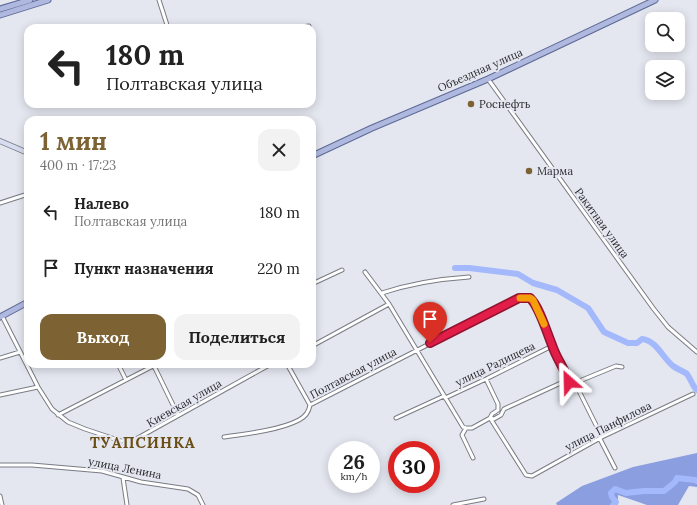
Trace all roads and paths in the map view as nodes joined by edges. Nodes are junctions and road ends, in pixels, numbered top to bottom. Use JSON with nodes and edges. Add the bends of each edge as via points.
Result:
{"nodes":[{"id":1,"x":30,"y":0,"type":"edge"},
{"id":2,"x":48,"y":0,"type":"edge"},
{"id":3,"x":159,"y":0,"type":"edge"},
{"id":4,"x":655,"y":0,"type":"edge"},
{"id":5,"x":0,"y":9,"type":"edge"},
{"id":6,"x":0,"y":15,"type":"edge"},
{"id":7,"x":167,"y":24,"type":"edge"},
{"id":8,"x":488,"y":79,"type":"junction"},
{"id":9,"x":0,"y":141,"type":"edge"},
{"id":10,"x":24,"y":151,"type":"edge"},
{"id":11,"x":316,"y":154,"type":"edge"},
{"id":12,"x":24,"y":195,"type":"edge"},
{"id":13,"x":0,"y":203,"type":"edge"},
{"id":14,"x":342,"y":270,"type":"dead end"},
{"id":15,"x":365,"y":272,"type":"dead end"},
{"id":16,"x":469,"y":276,"type":"dead end"},
{"id":17,"x":316,"y":282,"type":"edge"},
{"id":18,"x":382,"y":293,"type":"junction"},
{"id":19,"x":24,"y":304,"type":"edge"},
{"id":20,"x":389,"y":304,"type":"junction"},
{"id":21,"x":1,"y":317,"type":"edge"},
{"id":22,"x":316,"y":344,"type":"edge"},
{"id":23,"x":552,"y":346,"type":"junction"},
{"id":24,"x":417,"y":350,"type":"junction"},
{"id":25,"x":20,"y":352,"type":"junction"},
{"id":26,"x":697,"y":352,"type":"edge"},
{"id":27,"x":0,"y":358,"type":"edge"},
{"id":28,"x":24,"y":360,"type":"edge"},
{"id":29,"x":622,"y":367,"type":"dead end"},
{"id":30,"x":28,"y":368,"type":"edge"},
{"id":31,"x":120,"y":368,"type":"edge"},
{"id":32,"x":149,"y":368,"type":"edge"},
{"id":33,"x":156,"y":368,"type":"edge"},
{"id":34,"x":264,"y":368,"type":"edge"},
{"id":35,"x":289,"y":368,"type":"edge"},
{"id":36,"x":486,"y":379,"type":"junction"},
{"id":37,"x":126,"y":380,"type":"junction"},
{"id":38,"x":569,"y":382,"type":"junction"},
{"id":39,"x":576,"y":385,"type":"junction"},
{"id":40,"x":38,"y":387,"type":"junction"},
{"id":41,"x":693,"y":394,"type":"dead end"},
{"id":42,"x":0,"y":395,"type":"edge"},
{"id":43,"x":445,"y":397,"type":"junction"},
{"id":44,"x":310,"y":405,"type":"junction"},
{"id":45,"x":501,"y":410,"type":"junction"},
{"id":46,"x":58,"y":414,"type":"junction"},
{"id":47,"x":178,"y":415,"type":"junction"},
{"id":48,"x":396,"y":418,"type":"dead end"},
{"id":49,"x":490,"y":418,"type":"junction"},
{"id":50,"x":466,"y":428,"type":"junction"},
{"id":51,"x":224,"y":437,"type":"dead end"},
{"id":52,"x":601,"y":438,"type":"junction"},
{"id":53,"x":473,"y":458,"type":"dead end"},
{"id":54,"x":0,"y":465,"type":"edge"},
{"id":55,"x":616,"y":468,"type":"dead end"},
{"id":56,"x":123,"y":478,"type":"junction"},
{"id":57,"x":0,"y":496,"type":"edge"},
{"id":58,"x":484,"y":499,"type":"dead end"},
{"id":59,"x":2,"y":505,"type":"edge"},
{"id":60,"x":128,"y":505,"type":"edge"},
{"id":61,"x":203,"y":505,"type":"edge"},
{"id":62,"x":453,"y":505,"type":"edge"}],
"edges":[{"from":1,"to":5,"type":"main road"},
{"from":2,"to":6,"type":"main road"},
{"from":3,"to":7,"type":"street"},
{"from":4,"to":8,"type":"main road","name":"Объездная улица"},
{"from":8,"to":11,"type":"main road","name":"Объездная улица","via":[[388,120]]},
{"from":8,"to":26,"type":"street","name":"Ракитная улица","via":[[653,308],[668,327]]},
{"from":9,"to":10,"type":"main road"},
{"from":12,"to":13,"type":"street"},
{"from":14,"to":17,"type":"street"},
{"from":15,"to":18,"type":"street"},
{"from":16,"to":18,"type":"street","via":[[406,286]]},
{"from":18,"to":20,"type":"street"},
{"from":19,"to":21,"type":"main road"},
{"from":20,"to":22,"type":"street"},
{"from":20,"to":24,"type":"street"},
{"from":21,"to":25,"type":"street","name":"Киевская улица"},
{"from":23,"to":24,"type":"street","name":"Полтавская улица","via":[[533,300],[526,297],[519,298]]},
{"from":23,"to":36,"type":"street","name":"улица Радищева"},
{"from":23,"to":38,"type":"street"},
{"from":24,"to":43,"type":"street"},
{"from":24,"to":44,"type":"street","name":"Полтавская улица"},
{"from":25,"to":27,"type":"street"},
{"from":25,"to":28,"type":"street","name":"Киевская улица"},
{"from":29,"to":39,"type":"street","via":[[616,366]]},
{"from":30,"to":40,"type":"street","name":"Киевская улица"},
{"from":31,"to":37,"type":"street"},
{"from":32,"to":37,"type":"street"},
{"from":33,"to":47,"type":"street"},
{"from":34,"to":47,"type":"street","name":"Киевская улица"},
{"from":35,"to":44,"type":"street"},
{"from":36,"to":43,"type":"street","name":"улица Радищева"},
{"from":36,"to":45,"type":"street"},
{"from":37,"to":46,"type":"street"},
{"from":38,"to":39,"type":"street"},
{"from":38,"to":45,"type":"street","via":[[563,382]]},
{"from":39,"to":52,"type":"street"},
{"from":40,"to":42,"type":"street"},
{"from":40,"to":46,"type":"street","name":"Киевская улица"},
{"from":41,"to":52,"type":"street","name":"улица Панфилова"},
{"from":43,"to":48,"type":"street","name":"улица Радищева"},
{"from":43,"to":50,"type":"street"},
{"from":44,"to":51,"type":"street","name":"Полтавская улица","via":[[309,411],[300,420],[266,430]]},
{"from":45,"to":49,"type":"street","via":[[492,414]]},
{"from":45,"to":49,"type":"street","via":[[501,415],[494,419]]},
{"from":46,"to":47,"type":"street","name":"Киевская улица","via":[[68,422],[121,441],[136,440]]},
{"from":49,"to":50,"type":"street","via":[[472,428]]},
{"from":49,"to":52,"type":"street","name":"улица Панфилова","via":[[526,475],[532,476]]},
{"from":50,"to":53,"type":"street","via":[[462,435]]},
{"from":52,"to":55,"type":"street"},
{"from":54,"to":56,"type":"street","name":"улица Ленина","via":[[85,469]]},
{"from":56,"to":60,"type":"street"},
{"from":56,"to":61,"type":"street","name":"улица Ленина","via":[[188,489],[198,495]]},
{"from":57,"to":59,"type":"street"},
{"from":58,"to":62,"type":"street"}]}
